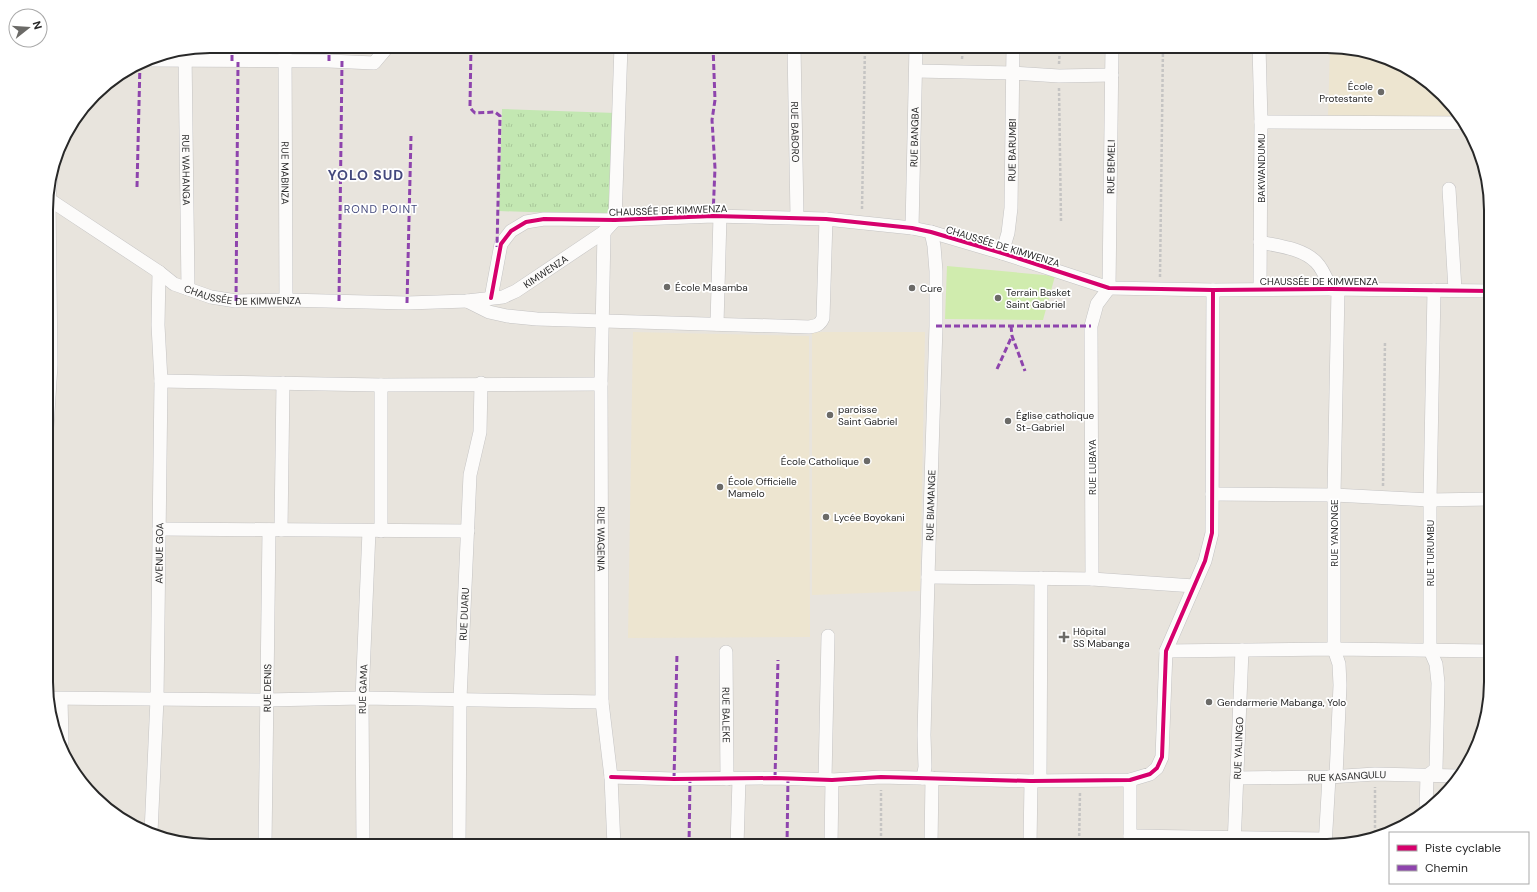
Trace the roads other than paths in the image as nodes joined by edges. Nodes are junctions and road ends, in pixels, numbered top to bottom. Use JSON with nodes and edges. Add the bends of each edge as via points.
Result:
{"nodes":[{"id":1,"x":285,"y":53,"type":"edge"},
{"id":2,"x":383,"y":53,"type":"edge"},
{"id":3,"x":621,"y":53,"type":"edge"},
{"id":4,"x":794,"y":53,"type":"edge"},
{"id":5,"x":916,"y":53,"type":"edge"},
{"id":6,"x":1013,"y":53,"type":"edge"},
{"id":7,"x":1112,"y":53,"type":"edge"},
{"id":8,"x":1259,"y":53,"type":"edge"},
{"id":9,"x":185,"y":56,"type":"edge"},
{"id":10,"x":175,"y":57,"type":"edge"},
{"id":11,"x":285,"y":61,"type":"junction"},
{"id":12,"x":916,"y":71,"type":"junction"},
{"id":13,"x":1013,"y":73,"type":"junction"},
{"id":14,"x":1112,"y":76,"type":"junction"},
{"id":15,"x":1261,"y":122,"type":"junction"},
{"id":16,"x":1458,"y":124,"type":"edge"},
{"id":17,"x":1450,"y":189,"type":"dead end"},
{"id":18,"x":53,"y":201,"type":"edge"},
{"id":19,"x":720,"y":216,"type":"junction"},
{"id":20,"x":797,"y":217,"type":"junction"},
{"id":21,"x":826,"y":219,"type":"junction"},
{"id":22,"x":615,"y":220,"type":"junction"},
{"id":23,"x":912,"y":228,"type":"junction"},
{"id":24,"x":604,"y":232,"type":"junction"},
{"id":25,"x":931,"y":232,"type":"junction"},
{"id":26,"x":1260,"y":242,"type":"junction"},
{"id":27,"x":1002,"y":253,"type":"junction"},
{"id":28,"x":159,"y":272,"type":"junction"},
{"id":29,"x":1109,"y":288,"type":"junction"},
{"id":30,"x":188,"y":289,"type":"junction"},
{"id":31,"x":1260,"y":289,"type":"junction"},
{"id":32,"x":1334,"y":289,"type":"junction"},
{"id":33,"x":1213,"y":290,"type":"junction"},
{"id":34,"x":1434,"y":290,"type":"junction"},
{"id":35,"x":1455,"y":290,"type":"junction"},
{"id":36,"x":1484,"y":291,"type":"edge"},
{"id":37,"x":491,"y":298,"type":"junction"},
{"id":38,"x":286,"y":300,"type":"junction"},
{"id":39,"x":467,"y":301,"type":"junction"},
{"id":40,"x":603,"y":321,"type":"junction"},
{"id":41,"x":717,"y":324,"type":"junction"},
{"id":42,"x":161,"y":381,"type":"junction"},
{"id":43,"x":284,"y":383,"type":"junction"},
{"id":44,"x":481,"y":383,"type":"junction"},
{"id":45,"x":601,"y":384,"type":"junction"},
{"id":46,"x":381,"y":385,"type":"junction"},
{"id":47,"x":1212,"y":494,"type":"junction"},
{"id":48,"x":1334,"y":495,"type":"junction"},
{"id":49,"x":1484,"y":499,"type":"edge"},
{"id":50,"x":1430,"y":500,"type":"junction"},
{"id":51,"x":159,"y":529,"type":"junction"},
{"id":52,"x":275,"y":530,"type":"junction"},
{"id":53,"x":375,"y":531,"type":"junction"},
{"id":54,"x":468,"y":531,"type":"junction"},
{"id":55,"x":928,"y":577,"type":"junction"},
{"id":56,"x":1041,"y":578,"type":"junction"},
{"id":57,"x":1092,"y":579,"type":"junction"},
{"id":58,"x":1194,"y":586,"type":"junction"},
{"id":59,"x":828,"y":636,"type":"dead end"},
{"id":60,"x":1334,"y":649,"type":"junction"},
{"id":61,"x":1242,"y":650,"type":"junction"},
{"id":62,"x":1430,"y":650,"type":"junction"},
{"id":63,"x":1166,"y":651,"type":"junction"},
{"id":64,"x":1484,"y":651,"type":"edge"},
{"id":65,"x":726,"y":652,"type":"dead end"},
{"id":66,"x":54,"y":698,"type":"edge"},
{"id":67,"x":362,"y":698,"type":"junction"},
{"id":68,"x":61,"y":699,"type":"junction"},
{"id":69,"x":158,"y":699,"type":"junction"},
{"id":70,"x":266,"y":700,"type":"junction"},
{"id":71,"x":460,"y":700,"type":"junction"},
{"id":72,"x":602,"y":702,"type":"junction"},
{"id":73,"x":62,"y":734,"type":"edge"},
{"id":74,"x":1426,"y":776,"type":"junction"},
{"id":75,"x":1453,"y":776,"type":"edge"},
{"id":76,"x":611,"y":777,"type":"junction"},
{"id":77,"x":1332,"y":777,"type":"junction"},
{"id":78,"x":928,"y":778,"type":"junction"},
{"id":79,"x":1237,"y":778,"type":"junction"},
{"id":80,"x":733,"y":779,"type":"junction"},
{"id":81,"x":828,"y":779,"type":"junction"},
{"id":82,"x":1035,"y":780,"type":"junction"},
{"id":83,"x":1130,"y":780,"type":"junction"},
{"id":84,"x":1426,"y":804,"type":"edge"},
{"id":85,"x":151,"y":828,"type":"edge"},
{"id":86,"x":265,"y":839,"type":"edge"},
{"id":87,"x":364,"y":839,"type":"edge"},
{"id":88,"x":459,"y":839,"type":"edge"},
{"id":89,"x":614,"y":839,"type":"edge"},
{"id":90,"x":737,"y":839,"type":"edge"},
{"id":91,"x":831,"y":839,"type":"edge"},
{"id":92,"x":931,"y":839,"type":"edge"},
{"id":93,"x":1031,"y":839,"type":"edge"},
{"id":94,"x":1130,"y":839,"type":"edge"},
{"id":95,"x":1234,"y":839,"type":"edge"},
{"id":96,"x":1325,"y":839,"type":"edge"}],
"edges":[{"from":1,"to":11,"type":"street","name":"RUE MABINZA"},
{"from":2,"to":11,"type":"street","via":[[374,64]]},
{"from":3,"to":22,"type":"street"},
{"from":4,"to":20,"type":"street","name":"RUE BABORO"},
{"from":5,"to":12,"type":"street","name":"RUE BANGBA"},
{"from":6,"to":13,"type":"street","name":"RUE BARUMBI"},
{"from":7,"to":14,"type":"street","name":"RUE BEMELI"},
{"from":8,"to":15,"type":"street","name":"BAKWANDUMU"},
{"from":9,"to":10,"type":"street"},
{"from":9,"to":11,"type":"street"},
{"from":9,"to":30,"type":"street","name":"RUE WAHANGA"},
{"from":11,"to":38,"type":"street","name":"RUE MABINZA"},
{"from":12,"to":13,"type":"street"},
{"from":12,"to":23,"type":"street","name":"RUE BANGBA"},
{"from":13,"to":14,"type":"street"},
{"from":13,"to":27,"type":"street","name":"RUE BARUMBI","via":[[1011,208]]},
{"from":14,"to":29,"type":"street","name":"RUE BEMELI"},
{"from":15,"to":16,"type":"street"},
{"from":15,"to":26,"type":"street","name":"BAKWANDUMU"},
{"from":17,"to":35,"type":"street"},
{"from":18,"to":28,"type":"street","name":"CHAUSSÉE DE KIMWENZA"},
{"from":19,"to":20,"type":"street","name":"CHAUSSÉE DE KIMWENZA"},
{"from":19,"to":22,"type":"street","name":"CHAUSSÉE DE KIMWENZA"},
{"from":19,"to":41,"type":"street"},
{"from":20,"to":21,"type":"street","name":"CHAUSSÉE DE KIMWENZA"},
{"from":21,"to":23,"type":"street","name":"CHAUSSÉE DE KIMWENZA"},
{"from":21,"to":41,"type":"street","via":[[821,323],[809,327]]},
{"from":22,"to":24,"type":"street","name":"KIMWENZA"},
{"from":22,"to":37,"type":"street","name":"CHAUSSÉE DE KIMWENZA","via":[[544,218],[526,222],[511,232],[501,244]]},
{"from":23,"to":25,"type":"street","name":"CHAUSSÉE DE KIMWENZA"},
{"from":24,"to":37,"type":"street","name":"KIMWENZA","via":[[527,285],[503,297]]},
{"from":24,"to":40,"type":"street","name":"RUE WAGENIA"},
{"from":25,"to":27,"type":"street","name":"CHAUSSÉE DE KIMWENZA"},
{"from":25,"to":55,"type":"street","name":"RUE BIAMANGE","via":[[936,271],[936,326]]},
{"from":26,"to":31,"type":"street","name":"BAKWANDUMU"},
{"from":26,"to":32,"type":"street","via":[[1303,253],[1316,262]]},
{"from":27,"to":29,"type":"street","name":"CHAUSSÉE DE KIMWENZA"},
{"from":28,"to":30,"type":"street","name":"CHAUSSÉE DE KIMWENZA","via":[[174,284]]},
{"from":28,"to":42,"type":"street","name":"AVENUE GOA"},
{"from":29,"to":33,"type":"street","name":"CHAUSSÉE DE KIMWENZA"},
{"from":29,"to":57,"type":"street","name":"RUE LUBAYA","via":[[1097,304],[1091,326]]},
{"from":30,"to":38,"type":"street","name":"CHAUSSÉE DE KIMWENZA","via":[[210,297],[236,301]]},
{"from":31,"to":32,"type":"street","name":"CHAUSSÉE DE KIMWENZA"},
{"from":31,"to":33,"type":"street","name":"CHAUSSÉE DE KIMWENZA"},
{"from":32,"to":34,"type":"street","name":"CHAUSSÉE DE KIMWENZA"},
{"from":32,"to":48,"type":"street","name":"RUE YANONGE"},
{"from":33,"to":47,"type":"street"},
{"from":34,"to":35,"type":"street","name":"CHAUSSÉE DE KIMWENZA"},
{"from":34,"to":50,"type":"street","name":"RUE TURUMBU"},
{"from":35,"to":36,"type":"street","name":"CHAUSSÉE DE KIMWENZA"},
{"from":37,"to":39,"type":"street","name":"KIMWENZA"},
{"from":38,"to":39,"type":"street","name":"CHAUSSÉE DE KIMWENZA","via":[[407,303]]},
{"from":39,"to":40,"type":"street","via":[[489,312],[507,316]]},
{"from":40,"to":41,"type":"street"},
{"from":40,"to":45,"type":"street","name":"RUE WAGENIA"},
{"from":42,"to":43,"type":"street"},
{"from":42,"to":51,"type":"street","name":"AVENUE GOA"},
{"from":43,"to":46,"type":"street"},
{"from":43,"to":52,"type":"street","name":"RUE DENIS"},
{"from":44,"to":45,"type":"street"},
{"from":44,"to":46,"type":"street"},
{"from":44,"to":54,"type":"street","name":"RUE DUARU","via":[[480,432],[470,475]]},
{"from":45,"to":72,"type":"street","name":"RUE WAGENIA"},
{"from":46,"to":53,"type":"street","name":"RUE GAMA"},
{"from":47,"to":48,"type":"street"},
{"from":47,"to":58,"type":"street","via":[[1212,533]]},
{"from":48,"to":50,"type":"street"},
{"from":48,"to":60,"type":"street","name":"RUE YANONGE"},
{"from":49,"to":50,"type":"street"},
{"from":50,"to":62,"type":"street","name":"RUE TURUMBU"},
{"from":51,"to":52,"type":"street"},
{"from":51,"to":69,"type":"street","name":"AVENUE GOA"},
{"from":52,"to":53,"type":"street"},
{"from":52,"to":70,"type":"street","name":"RUE DENIS"},
{"from":53,"to":54,"type":"street"},
{"from":53,"to":67,"type":"street","name":"RUE GAMA"},
{"from":54,"to":71,"type":"street","name":"RUE DUARU"},
{"from":55,"to":56,"type":"street"},
{"from":55,"to":78,"type":"street","name":"RUE BIAMANGE"},
{"from":56,"to":57,"type":"street"},
{"from":56,"to":82,"type":"street"},
{"from":57,"to":58,"type":"street"},
{"from":58,"to":63,"type":"street"},
{"from":59,"to":81,"type":"street"},
{"from":60,"to":61,"type":"street"},
{"from":60,"to":62,"type":"street"},
{"from":60,"to":77,"type":"street","name":"RUE YANONGE","via":[[1339,664],[1340,685]]},
{"from":61,"to":63,"type":"street"},
{"from":61,"to":79,"type":"street","name":"RUE YALINGO"},
{"from":62,"to":64,"type":"street"},
{"from":62,"to":74,"type":"street","name":"RUE TURUMBU","via":[[1436,664],[1438,683],[1436,769]]},
{"from":63,"to":83,"type":"street","via":[[1162,757],[1157,768],[1150,774]]},
{"from":65,"to":80,"type":"street","name":"RUE BALEKE"},
{"from":66,"to":68,"type":"street"},
{"from":67,"to":70,"type":"street"},
{"from":67,"to":71,"type":"street"},
{"from":67,"to":87,"type":"street","name":"RUE GAMA"},
{"from":68,"to":69,"type":"street"},
{"from":68,"to":73,"type":"street"},
{"from":69,"to":70,"type":"street"},
{"from":69,"to":85,"type":"street","name":"AVENUE GOA"},
{"from":70,"to":86,"type":"street","name":"RUE DENIS"},
{"from":71,"to":72,"type":"street"},
{"from":71,"to":88,"type":"street","name":"RUE DUARU"},
{"from":72,"to":76,"type":"street","name":"RUE WAGENIA"},
{"from":74,"to":75,"type":"street","name":"RUE KASANGULU"},
{"from":74,"to":77,"type":"street","name":"RUE KASANGULU","via":[[1375,774]]},
{"from":74,"to":84,"type":"street"},
{"from":76,"to":80,"type":"street"},
{"from":76,"to":89,"type":"street","name":"RUE WAGENIA"},
{"from":77,"to":79,"type":"street","name":"RUE KASANGULU"},
{"from":77,"to":96,"type":"street","name":"RUE YANONGE"},
{"from":78,"to":81,"type":"street"},
{"from":78,"to":82,"type":"street"},
{"from":78,"to":92,"type":"street","name":"RUE BIAMANGE"},
{"from":79,"to":95,"type":"street","name":"RUE YALINGO"},
{"from":80,"to":81,"type":"street"},
{"from":80,"to":90,"type":"street","name":"RUE BALEKE"},
{"from":81,"to":91,"type":"street"},
{"from":82,"to":83,"type":"street"},
{"from":82,"to":93,"type":"street"},
{"from":83,"to":94,"type":"street"}]}
